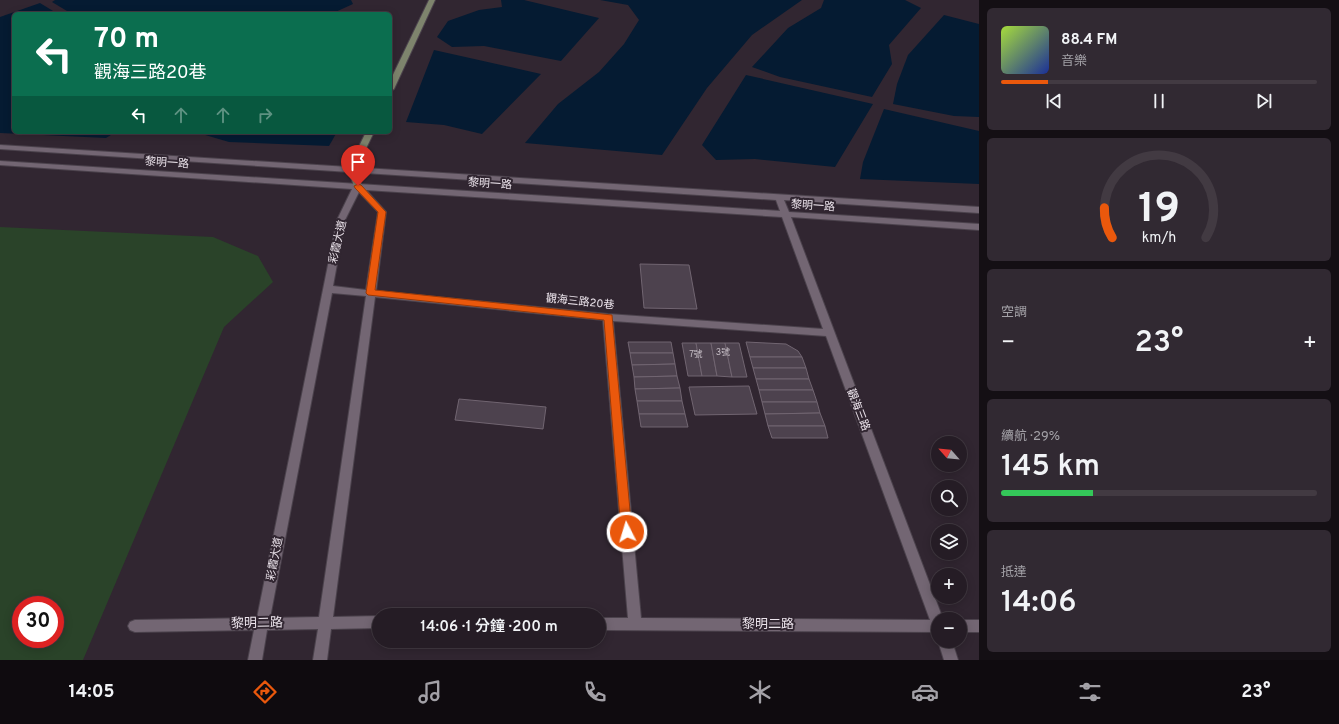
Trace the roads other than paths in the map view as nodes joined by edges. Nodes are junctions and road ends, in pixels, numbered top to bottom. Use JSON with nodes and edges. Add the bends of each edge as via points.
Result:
{"nodes":[{"id":1,"x":432,"y":0,"type":"edge"},
{"id":2,"x":392,"y":85,"type":"edge"},
{"id":3,"x":369,"y":134,"type":"edge"},
{"id":4,"x":0,"y":147,"type":"edge"},
{"id":5,"x":0,"y":163,"type":"edge"},
{"id":6,"x":352,"y":170,"type":"junction"},
{"id":7,"x":358,"y":186,"type":"junction"},
{"id":8,"x":779,"y":197,"type":"junction"},
{"id":9,"x":979,"y":210,"type":"edge"},
{"id":10,"x":785,"y":215,"type":"junction"},
{"id":11,"x":979,"y":227,"type":"edge"},
{"id":12,"x":328,"y":289,"type":"junction"},
{"id":13,"x":371,"y":293,"type":"junction"},
{"id":14,"x":608,"y":317,"type":"junction"},
{"id":15,"x":830,"y":333,"type":"junction"},
{"id":16,"x":934,"y":612,"type":"edge"},
{"id":17,"x":326,"y":622,"type":"junction"},
{"id":18,"x":372,"y":622,"type":"edge"},
{"id":19,"x":262,"y":624,"type":"junction"},
{"id":20,"x":606,"y":624,"type":"edge"},
{"id":21,"x":635,"y":624,"type":"junction"},
{"id":22,"x":931,"y":624,"type":"edge"},
{"id":23,"x":135,"y":626,"type":"dead end"},
{"id":24,"x":967,"y":626,"type":"edge"},
{"id":25,"x":979,"y":626,"type":"edge"},
{"id":26,"x":947,"y":648,"type":"edge"},
{"id":27,"x":255,"y":660,"type":"edge"},
{"id":28,"x":320,"y":660,"type":"edge"},
{"id":29,"x":951,"y":660,"type":"edge"}],
"edges":[{"from":1,"to":2,"type":"street"},
{"from":3,"to":6,"type":"street"},
{"from":4,"to":6,"type":"street","name":"黎明一路"},
{"from":5,"to":7,"type":"street","name":"黎明一路"},
{"from":6,"to":7,"type":"street"},
{"from":6,"to":8,"type":"street","name":"黎明一路"},
{"from":7,"to":10,"type":"street","name":"黎明一路"},
{"from":7,"to":12,"type":"street","name":"彩霞大道","via":[[342,220]]},
{"from":7,"to":13,"type":"street","via":[[382,212]]},
{"from":8,"to":9,"type":"street","name":"黎明一路"},
{"from":8,"to":10,"type":"street","name":"觀海三路"},
{"from":10,"to":11,"type":"street","name":"黎明一路"},
{"from":10,"to":15,"type":"street","name":"觀海三路"},
{"from":12,"to":13,"type":"street","name":"觀海三路20巷"},
{"from":12,"to":19,"type":"street","name":"彩霞大道"},
{"from":13,"to":14,"type":"street","name":"觀海三路20巷"},
{"from":13,"to":17,"type":"street"},
{"from":14,"to":15,"type":"street","name":"觀海三路20巷"},
{"from":14,"to":21,"type":"street"},
{"from":15,"to":16,"type":"street","name":"觀海三路"},
{"from":17,"to":18,"type":"street","name":"黎明二路"},
{"from":17,"to":19,"type":"street","name":"黎明二路"},
{"from":17,"to":28,"type":"street"},
{"from":19,"to":23,"type":"street","name":"黎明二路"},
{"from":19,"to":27,"type":"street","name":"彩霞大道"},
{"from":20,"to":21,"type":"street","name":"黎明二路"},
{"from":21,"to":22,"type":"street","name":"黎明二路"},
{"from":24,"to":25,"type":"street"},
{"from":26,"to":29,"type":"street"}]}
